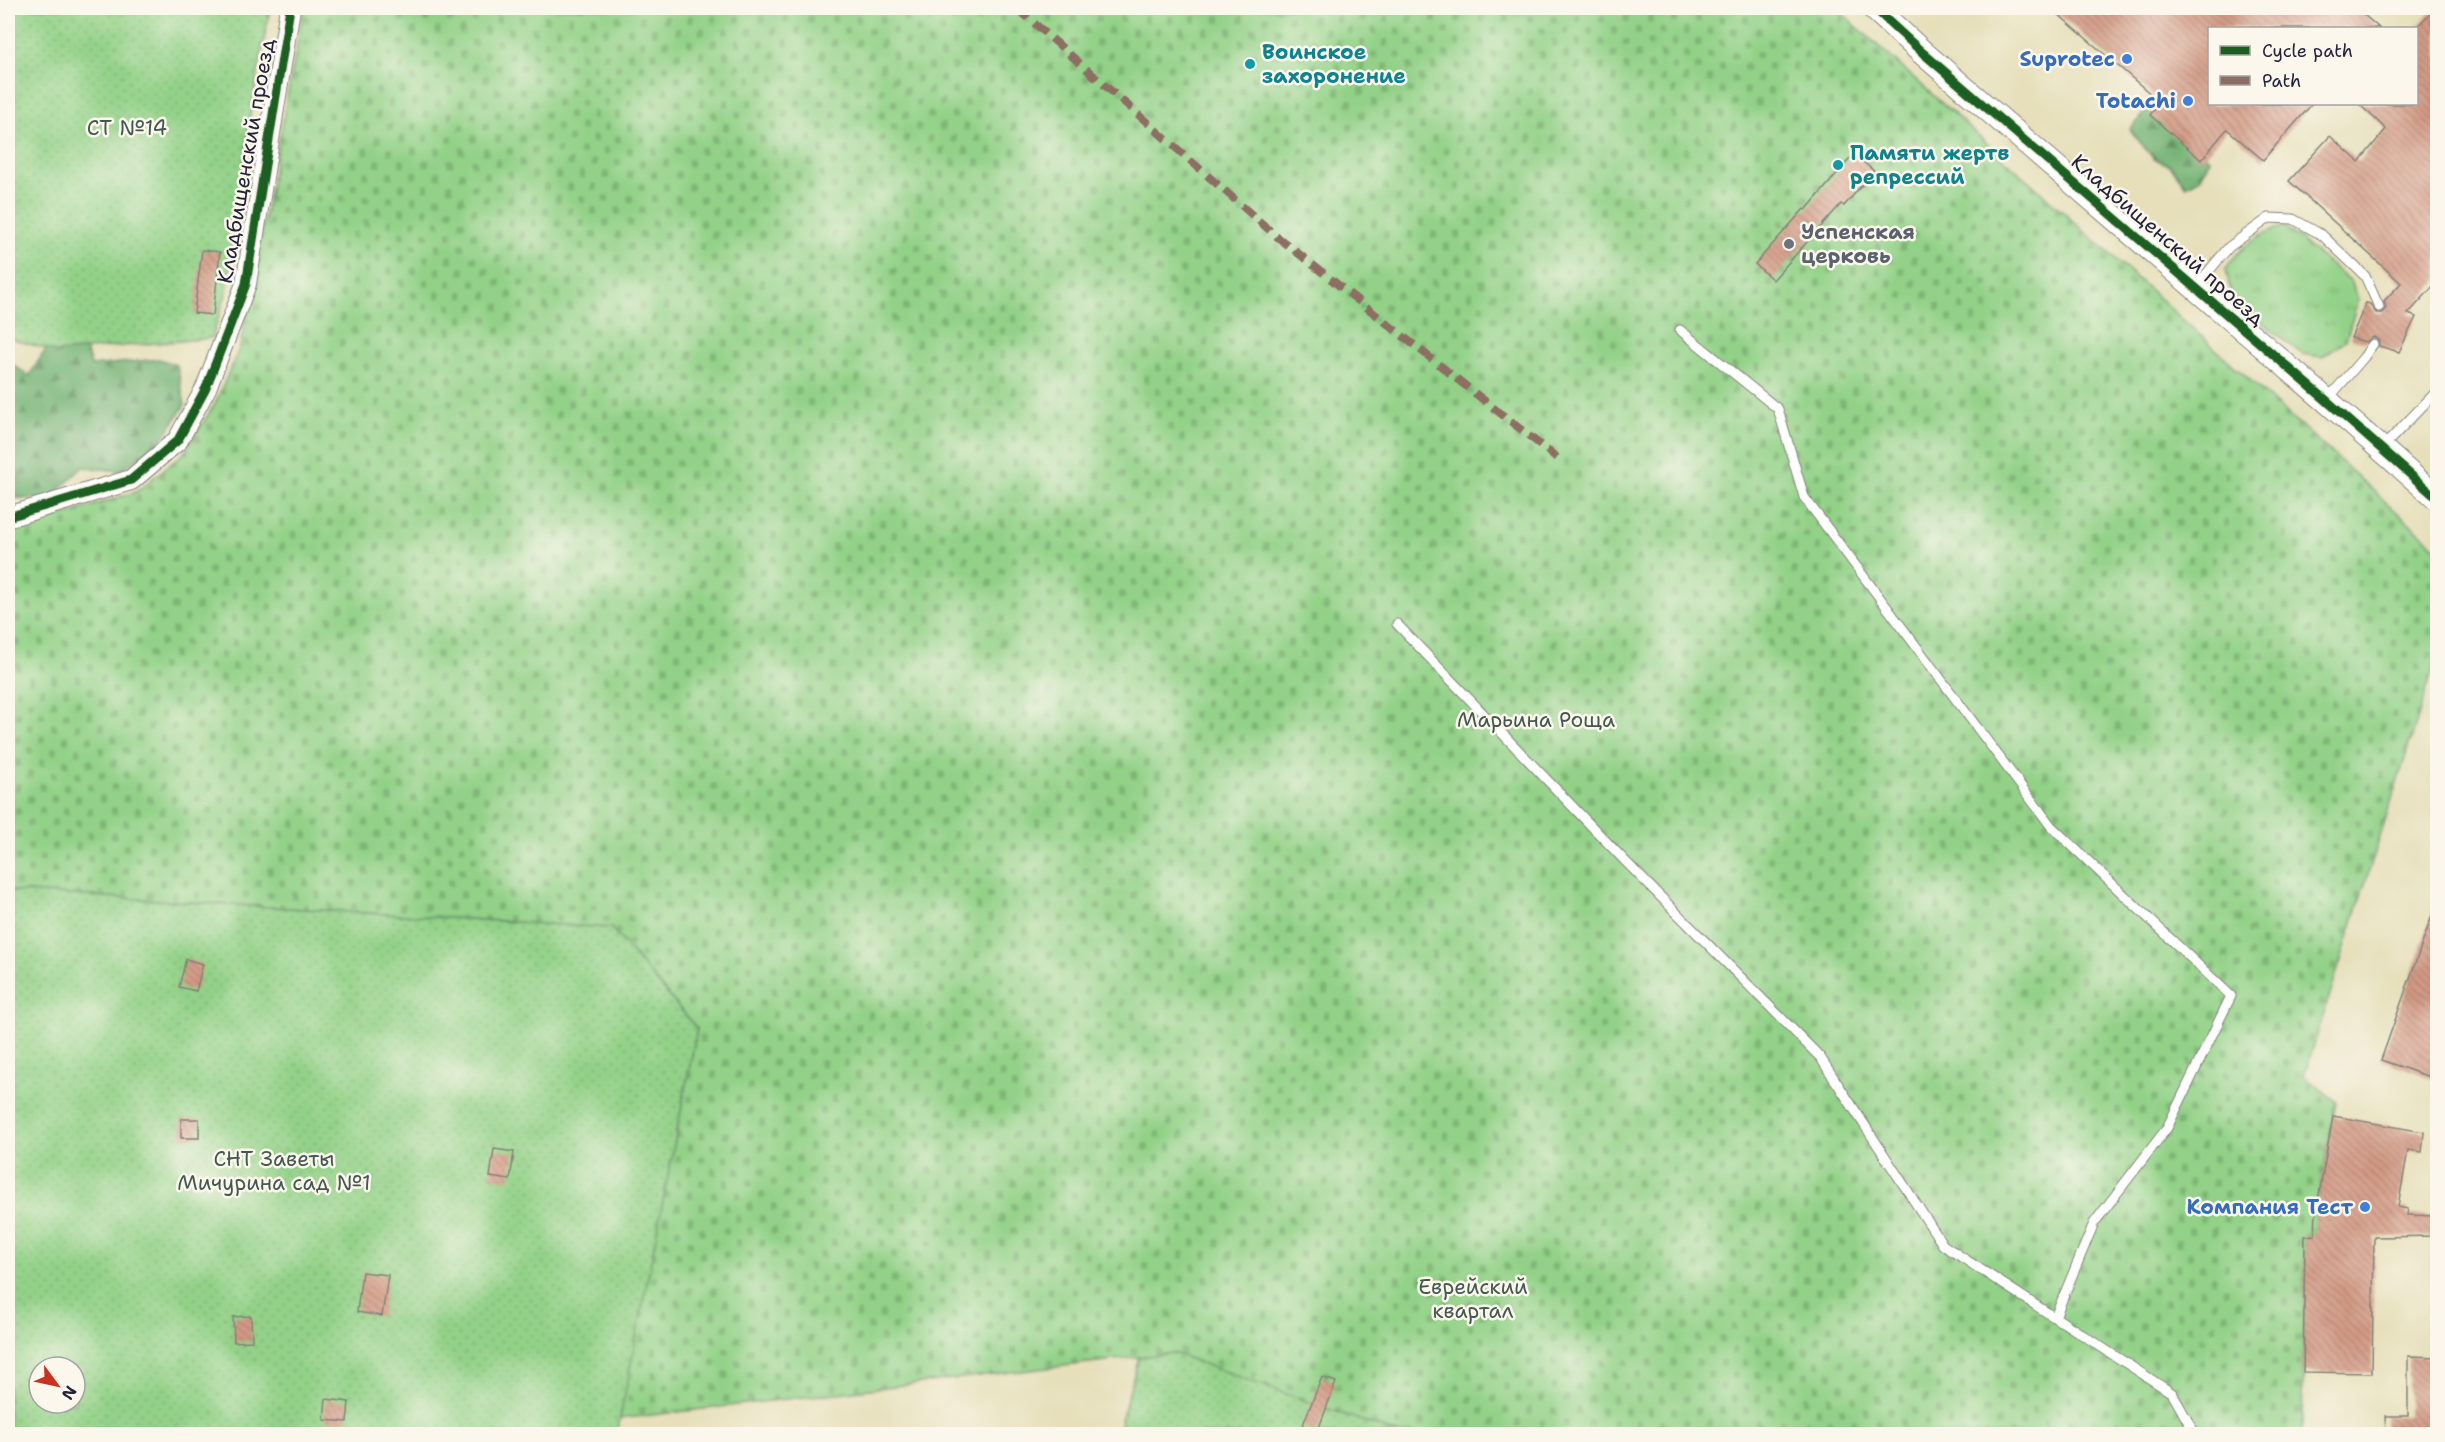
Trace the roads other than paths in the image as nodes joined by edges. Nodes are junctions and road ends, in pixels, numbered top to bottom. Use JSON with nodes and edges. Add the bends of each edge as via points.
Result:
{"nodes":[{"id":1,"x":290,"y":8,"type":"edge"},
{"id":2,"x":1874,"y":8,"type":"edge"},
{"id":3,"x":2195,"y":287,"type":"junction"},
{"id":4,"x":2379,"y":307,"type":"dead end"},
{"id":5,"x":1680,"y":330,"type":"dead end"},
{"id":6,"x":2373,"y":344,"type":"dead end"},
{"id":7,"x":2438,"y":390,"type":"edge"},
{"id":8,"x":2326,"y":400,"type":"junction"},
{"id":9,"x":2381,"y":449,"type":"junction"},
{"id":10,"x":2438,"y":499,"type":"edge"},
{"id":11,"x":8,"y":517,"type":"edge"},
{"id":12,"x":1397,"y":624,"type":"dead end"},
{"id":13,"x":2055,"y":1317,"type":"junction"},
{"id":14,"x":2195,"y":1434,"type":"edge"}],
"edges":[{"from":1,"to":11,"type":"street","name":"Кладбищенский проезд","via":[[246,284],[207,388],[178,441],[131,480]]},
{"from":2,"to":3,"type":"street","name":"Кладбищенский проезд"},
{"from":3,"to":4,"type":"lane","via":[[2229,248],[2269,219],[2293,219],[2322,235],[2365,276]]},
{"from":3,"to":8,"type":"street","name":"Кладбищенский проезд"},
{"from":5,"to":13,"type":"lane","via":[[1778,409],[1803,497],[2051,826],[2231,996],[2167,1128],[2094,1223]]},
{"from":6,"to":8,"type":"lane"},
{"from":7,"to":9,"type":"lane"},
{"from":8,"to":9,"type":"street","name":"Кладбищенский проезд"},
{"from":9,"to":10,"type":"street","name":"Кладбищенский проезд"},
{"from":12,"to":13,"type":"lane","via":[[1616,853],[1820,1057],[1943,1245]]},
{"from":13,"to":14,"type":"lane","via":[[2172,1393]]}]}
